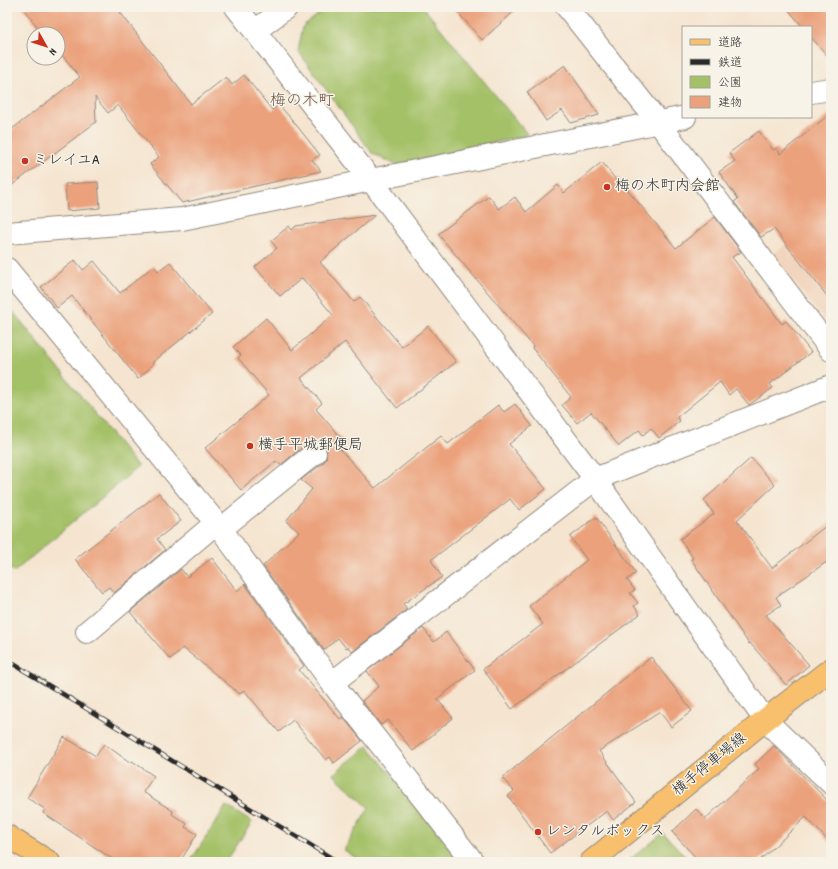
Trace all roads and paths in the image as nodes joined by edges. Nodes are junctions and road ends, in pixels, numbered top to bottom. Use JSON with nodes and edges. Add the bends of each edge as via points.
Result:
{"nodes":[{"id":1,"x":236,"y":7,"type":"edge"},
{"id":2,"x":288,"y":7,"type":"edge"},
{"id":3,"x":567,"y":7,"type":"edge"},
{"id":4,"x":255,"y":31,"type":"junction"},
{"id":5,"x":831,"y":88,"type":"edge"},
{"id":6,"x":812,"y":92,"type":"edge"},
{"id":7,"x":682,"y":118,"type":"edge"},
{"id":8,"x":658,"y":122,"type":"junction"},
{"id":9,"x":371,"y":180,"type":"junction"},
{"id":10,"x":7,"y":233,"type":"edge"},
{"id":11,"x":7,"y":269,"type":"edge"},
{"id":12,"x":831,"y":350,"type":"edge"},
{"id":13,"x":831,"y":386,"type":"edge"},
{"id":14,"x":315,"y":453,"type":"dead end"},
{"id":15,"x":595,"y":479,"type":"junction"},
{"id":16,"x":218,"y":526,"type":"junction"},
{"id":17,"x":87,"y":632,"type":"dead end"},
{"id":18,"x":831,"y":669,"type":"edge"},
{"id":19,"x":332,"y":683,"type":"junction"},
{"id":20,"x":765,"y":720,"type":"junction"},
{"id":21,"x":831,"y":783,"type":"edge"},
{"id":22,"x":7,"y":836,"type":"edge"},
{"id":23,"x":49,"y":862,"type":"edge"},
{"id":24,"x":473,"y":862,"type":"edge"},
{"id":25,"x":591,"y":862,"type":"edge"}],
"edges":[{"from":1,"to":4,"type":"street"},
{"from":2,"to":4,"type":"street"},
{"from":3,"to":8,"type":"street"},
{"from":4,"to":9,"type":"street"},
{"from":5,"to":6,"type":"street"},
{"from":7,"to":8,"type":"street"},
{"from":8,"to":9,"type":"street"},
{"from":8,"to":12,"type":"street"},
{"from":9,"to":10,"type":"street","via":[[182,219]]},
{"from":9,"to":15,"type":"street"},
{"from":11,"to":16,"type":"street"},
{"from":13,"to":15,"type":"street"},
{"from":14,"to":16,"type":"street"},
{"from":15,"to":19,"type":"street"},
{"from":15,"to":20,"type":"street"},
{"from":16,"to":17,"type":"street"},
{"from":16,"to":19,"type":"street"},
{"from":18,"to":20,"type":"main road","name":"横手停車場線"},
{"from":19,"to":24,"type":"street"},
{"from":20,"to":21,"type":"street"},
{"from":20,"to":25,"type":"main road","name":"横手停車場線"},
{"from":22,"to":23,"type":"main road"}]}
